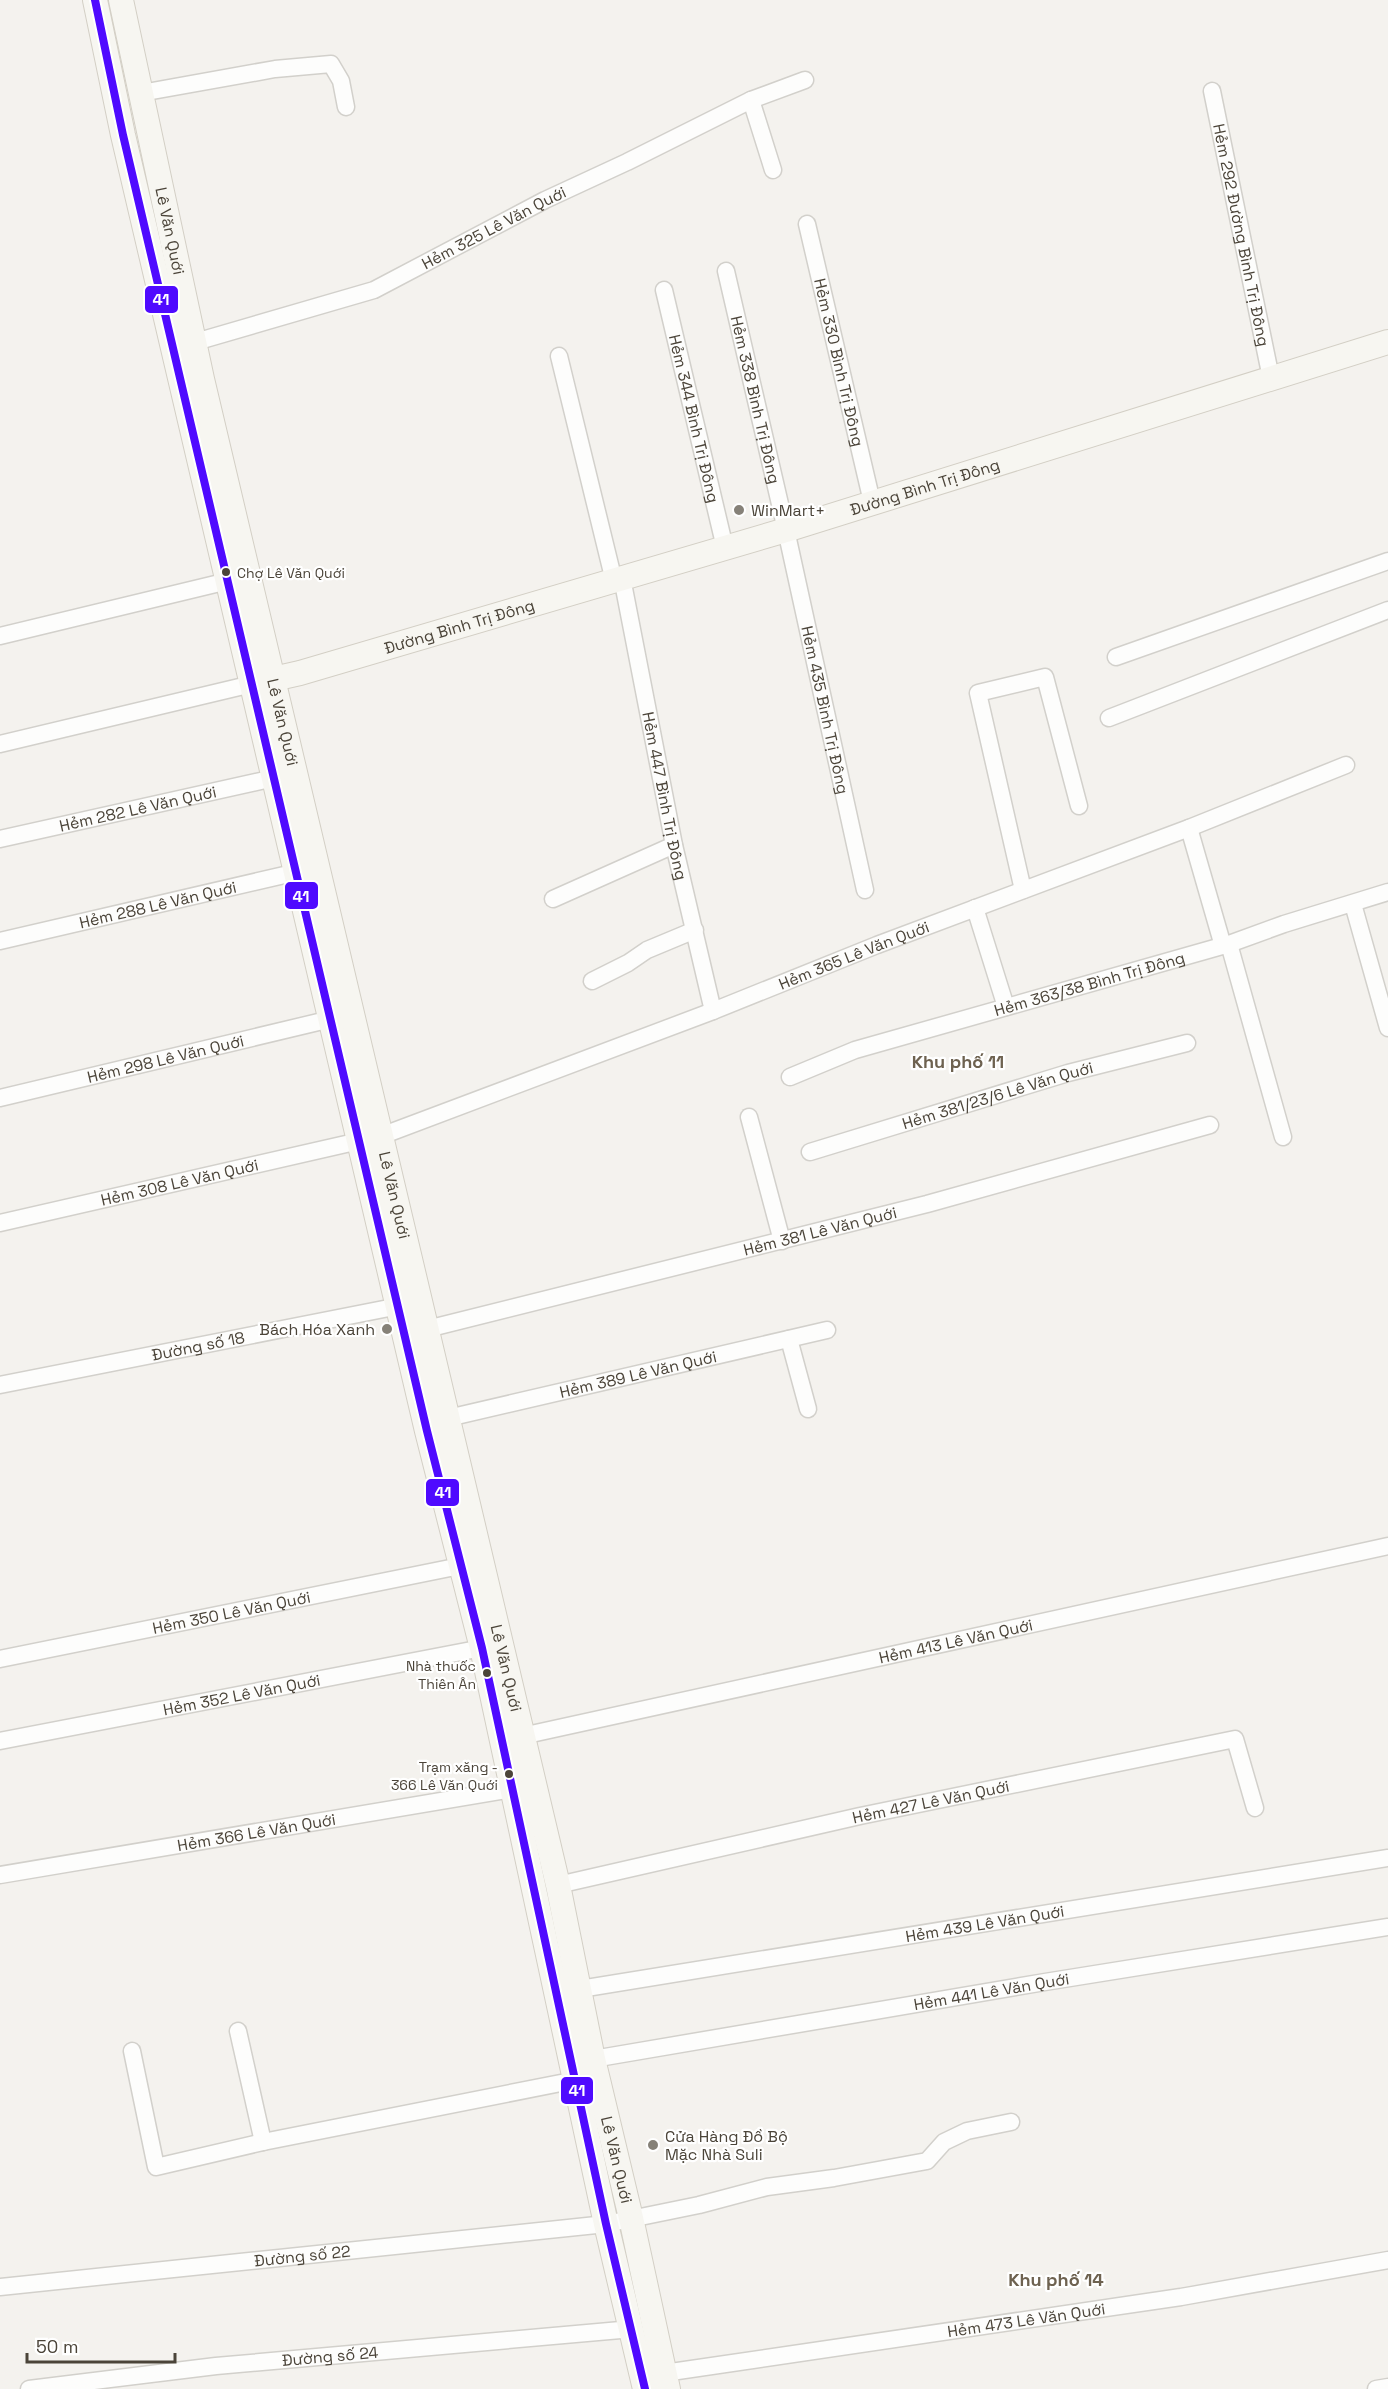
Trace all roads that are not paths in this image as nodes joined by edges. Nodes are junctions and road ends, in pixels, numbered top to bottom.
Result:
1 (95, 0) edge
2 (121, 0) edge
3 (805, 80) dead end
4 (1212, 91) dead end
5 (141, 93) junction
6 (751, 100) junction
7 (346, 107) dead end
8 (773, 170) dead end
9 (807, 224) dead end
10 (726, 271) dead end
11 (664, 290) dead end
12 (1388, 342) edge
13 (184, 345) junction
14 (559, 356) dead end
15 (1271, 378) junction
16 (872, 502) junction
17 (786, 530) junction
18 (725, 548) junction
19 (1388, 561) edge
20 (618, 579) junction
21 (228, 581) junction
22 (1388, 610) edge
23 (0, 636) edge
24 (1116, 657) dead end
25 (263, 681) junction
26 (1109, 718) dead end
27 (0, 744) edge
28 (1346, 765) dead end
29 (274, 778) junction
30 (1079, 806) dead end
31 (1189, 828) junction
32 (0, 839) edge
33 (674, 845) junction
34 (306, 870) junction
35 (865, 890) dead end
36 (1023, 890) junction
37 (1388, 892) edge
38 (554, 900) dead end
39 (1353, 904) junction
40 (975, 908) junction
41 (695, 930) junction
42 (0, 941) edge
43 (1226, 945) junction
44 (592, 981) dead end
45 (1382, 983) edge
46 (1006, 1007) junction
47 (713, 1011) junction
48 (331, 1019) junction
49 (1388, 1028) edge
50 (1188, 1042) dead end
51 (790, 1077) dead end
52 (0, 1098) edge
53 (748, 1117) dead end
54 (1210, 1125) dead end
55 (1282, 1137) dead end
56 (370, 1139) junction
57 (810, 1152) dead end
58 (0, 1222) edge
59 (782, 1241) junction
60 (399, 1306) junction
61 (428, 1329) junction
62 (827, 1330) dead end
63 (789, 1340) junction
64 (0, 1385) edge
65 (808, 1409) dead end
66 (448, 1418) junction
67 (1388, 1546) edge
68 (471, 1564) junction
69 (482, 1648) junction
70 (0, 1659) edge
71 (522, 1736) junction
72 (0, 1741) edge
73 (512, 1789) junction
74 (1255, 1808) dead end
75 (1388, 1858) edge
76 (0, 1875) edge
77 (558, 1885) junction
78 (1388, 1927) edge
79 (556, 1935) junction
80 (580, 1989) junction
81 (238, 2031) dead end
82 (132, 2051) dead end
83 (593, 2060) junction
84 (576, 2080) junction
85 (1011, 2122) dead end
86 (263, 2142) junction
87 (631, 2218) junction
88 (606, 2224) junction
89 (1388, 2260) edge
90 (0, 2287) edge
91 (632, 2329) junction
92 (666, 2381) edge
93 (1388, 2387) edge
94 (29, 2389) edge
95 (645, 2389) edge
96 (1376, 2389) edge

1 - 13 main road, Lê Văn Quới
2 - 5 main road, Lê Văn Quới
3 - 6 street, Hẻm 325 Lê Văn Quới
4 - 15 street, Hẻm 292 Đường Bình Trị Đông
5 - 7 street
5 - 13 main road, Lê Văn Quới
6 - 8 street
6 - 13 street, Hẻm 325 Lê Văn Quới
9 - 16 street, Hẻm 330 Bình Trị Đông
10 - 17 street, Hẻm 338 Bình Trị Đông
11 - 18 street, Hẻm 344 Bình Trị Đông
12 - 15 main road, Đường Bình Trị Đông
13 - 21 main road, Lê Văn Quới
13 - 25 main road, Lê Văn Quới
14 - 20 street, Hẻm 447 Bình Trị Đông
15 - 16 main road, Đường Bình Trị Đông
16 - 17 main road, Đường Bình Trị Đông
17 - 18 main road, Đường Bình Trị Đông
17 - 35 street, Hẻm 435 Bình Trị Đông
18 - 20 main road, Đường Bình Trị Đông
19 - 24 street
20 - 25 main road, Đường Bình Trị Đông
20 - 33 street, Hẻm 447 Bình Trị Đông
21 - 23 street
21 - 25 main road, Lê Văn Quới
22 - 26 street
25 - 27 street
25 - 29 main road, Lê Văn Quới
25 - 34 main road, Lê Văn Quới
28 - 31 street, Hẻm 365 Lê Văn Quới
29 - 32 street, Hẻm 282 Lê Văn Quới
29 - 34 main road, Lê Văn Quới
30 - 36 street
31 - 36 street, Hẻm 365 Lê Văn Quới
31 - 43 street
33 - 38 street
33 - 41 street, Hẻm 447 Bình Trị Đông
34 - 42 street, Hẻm 288 Lê Văn Quới
34 - 48 main road, Lê Văn Quới
34 - 56 main road, Lê Văn Quới
36 - 40 street, Hẻm 365 Lê Văn Quới
37 - 39 street, Hẻm 363/38 Bình Trị Đông
39 - 43 street, Hẻm 363/38 Bình Trị Đông
39 - 45 street
40 - 46 street
40 - 47 street, Hẻm 365 Lê Văn Quới
41 - 44 street
41 - 47 street, Hẻm 447 Bình Trị Đông
43 - 46 street, Hẻm 363/38 Bình Trị Đông
43 - 55 street
45 - 49 street
46 - 51 street, Hẻm 363/38 Bình Trị Đông
47 - 56 street, Hẻm 365 Lê Văn Quới
48 - 52 street, Hẻm 298 Lê Văn Quới
48 - 56 main road, Lê Văn Quới
50 - 57 street, Hẻm 381/23/6 Lê Văn Quới
53 - 59 street
54 - 59 street, Hẻm 381 Lê Văn Quới
56 - 58 street, Hẻm 308 Lê Văn Quới
56 - 60 main road, Lê Văn Quới
56 - 61 main road, Lê Văn Quới
59 - 61 street, Hẻm 381 Lê Văn Quới
60 - 64 street, Đường số 18
60 - 68 main road, Lê Văn Quới
61 - 66 main road, Lê Văn Quới
62 - 63 street, Hẻm 389 Lê Văn Quới
63 - 65 street
63 - 66 street, Hẻm 389 Lê Văn Quới
66 - 68 main road, Lê Văn Quới
67 - 71 street, Hẻm 413 Lê Văn Quới
68 - 69 main road, Lê Văn Quới
68 - 70 street, Hẻm 350 Lê Văn Quới
68 - 71 main road, Lê Văn Quới
69 - 72 street, Hẻm 352 Lê Văn Quới
69 - 73 main road, Lê Văn Quới
71 - 77 main road, Lê Văn Quới
73 - 76 street, Hẻm 366 Lê Văn Quới
73 - 79 main road, Lê Văn Quới
74 - 77 street, Hẻm 427 Lê Văn Quới
75 - 80 street, Hẻm 439 Lê Văn Quới
77 - 79 main road, Lê Văn Quới
78 - 83 street, Hẻm 441 Lê Văn Quới
79 - 80 main road, Lê Văn Quới
79 - 84 main road, Lê Văn Quới
80 - 83 main road, Lê Văn Quới
81 - 86 street
82 - 86 street
83 - 87 main road, Lê Văn Quới
84 - 86 street
84 - 88 main road, Lê Văn Quới
85 - 87 street, Đường số 22
87 - 88 street, Đường số 22
87 - 92 main road, Lê Văn Quới
88 - 90 street, Đường số 22
88 - 91 main road, Lê Văn Quới
89 - 92 street, Hẻm 473 Lê Văn Quới
91 - 94 street, Đường số 24
91 - 95 main road, Lê Văn Quới
93 - 96 street

